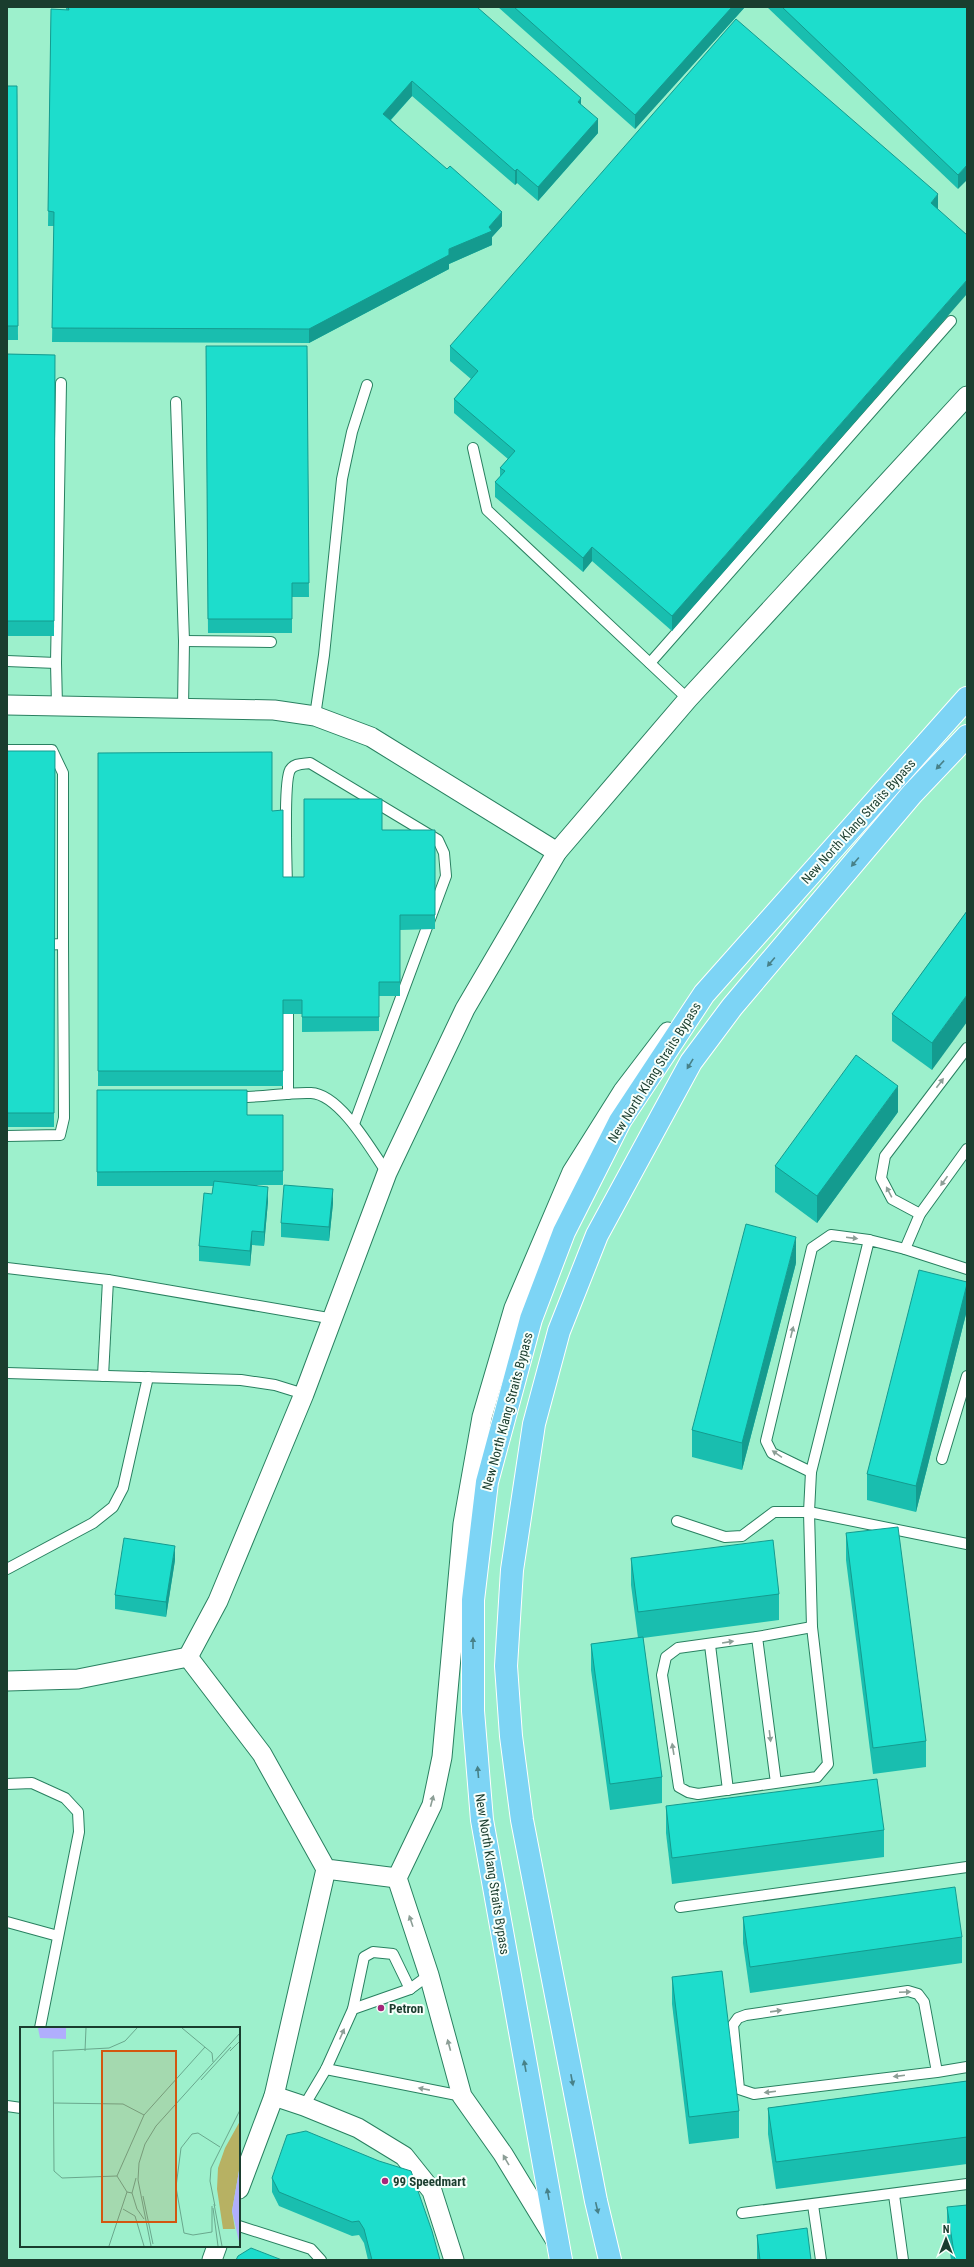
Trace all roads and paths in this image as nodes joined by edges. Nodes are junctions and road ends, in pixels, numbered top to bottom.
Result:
1 (951, 321) dead end
2 (61, 384) dead end
3 (367, 385) dead end
4 (967, 396) edge
5 (176, 402) dead end
6 (473, 448) dead end
7 (184, 641) junction
8 (271, 642) dead end
9 (7, 661) edge
10 (56, 663) junction
11 (650, 663) junction
12 (967, 698) edge
13 (688, 699) junction
14 (7, 705) edge
15 (57, 706) junction
16 (183, 708) junction
17 (315, 716) junction
18 (967, 736) edge
19 (7, 750) edge
20 (557, 852) junction
21 (287, 899) edge
22 (63, 944) junction
23 (31, 945) edge
24 (288, 993) edge
25 (704, 994) junction
26 (967, 1048) edge
27 (288, 1094) junction
28 (225, 1097) edge
29 (354, 1124) junction
30 (7, 1136) edge
31 (967, 1149) edge
32 (387, 1173) junction
33 (920, 1214) junction
34 (869, 1240) junction
35 (905, 1249) junction
36 (7, 1268) edge
37 (967, 1269) edge
38 (108, 1280) junction
39 (334, 1319) junction
40 (7, 1373) edge
41 (103, 1376) junction
42 (967, 1376) edge
43 (148, 1377) junction
44 (304, 1394) junction
45 (942, 1459) dead end
46 (811, 1472) junction
47 (809, 1512) junction
48 (677, 1521) dead end
49 (967, 1544) edge
50 (7, 1570) edge
51 (812, 1627) junction
52 (757, 1637) junction
53 (710, 1645) junction
54 (188, 1657) junction
55 (7, 1681) edge
56 (776, 1783) junction
57 (7, 1784) edge
58 (728, 1790) junction
59 (967, 1867) edge
60 (326, 1869) junction
61 (397, 1878) junction
62 (680, 1907) dead end
63 (7, 1922) edge
64 (58, 1936) junction
65 (430, 1975) junction
66 (410, 1989) junction
67 (353, 2009) junction
68 (40, 2027) edge
69 (967, 2067) edge
70 (326, 2069) junction
71 (937, 2072) junction
72 (274, 2096) junction
73 (462, 2096) junction
74 (7, 2106) edge
75 (304, 2106) junction
76 (20, 2108) edge
77 (967, 2184) edge
78 (240, 2186) edge
79 (894, 2195) junction
80 (813, 2205) junction
81 (742, 2214) dead end
82 (240, 2226) edge
83 (217, 2247) edge
84 (559, 2250) edge
85 (212, 2260) edge
86 (321, 2260) edge
87 (454, 2260) edge
88 (610, 2260) edge
89 (821, 2260) edge
90 (903, 2260) edge

1 - 11 lane
2 - 10 lane
3 - 17 lane
4 - 13 street
5 - 7 lane
6 - 11 lane
7 - 8 lane
7 - 16 lane
9 - 10 lane
10 - 15 lane
11 - 13 lane
12 - 25 highway, New North Klang Straits Bypass
13 - 20 street
14 - 15 street
15 - 16 street
16 - 17 street
17 - 20 street
18 -> 88 highway, New North Klang Straits Bypass
19 - 22 lane
20 - 32 street
21 - 29 lane
22 - 23 lane
22 - 30 lane
24 - 27 lane
61 -> 25 street
84 -> 25 highway, New North Klang Straits Bypass
33 -> 26 lane
27 - 28 lane
27 - 29 lane
29 - 32 lane
31 -> 33 lane
32 - 39 street
33 - 35 lane
34 - 35 lane
34 - 46 lane
46 -> 34 lane
35 - 37 lane
36 - 38 lane
38 - 39 lane
38 - 41 lane
39 - 44 street
40 - 41 lane
41 - 43 lane
42 - 45 lane
43 - 44 lane
43 - 50 lane
44 - 54 street
46 - 47 lane
47 - 48 lane
47 - 49 lane
47 - 51 lane
51 - 52 lane
51 - 56 lane
53 -> 52 lane
52 -> 56 lane
53 - 58 lane
58 -> 53 lane
54 - 55 street
54 - 60 street
56 - 58 lane
57 - 64 lane
59 - 62 lane
60 - 61 street
60 - 72 street
65 -> 61 street
63 - 64 lane
64 - 68 lane
65 - 66 lane
73 -> 65 street
66 - 67 lane
66 - 67 lane
70 -> 67 lane
69 - 71 lane
73 -> 70 lane
70 - 75 lane
71 -> 71 lane
72 - 75 street
72 - 78 street
84 -> 73 street
74 - 76 lane
75 - 87 street
77 - 79 lane
79 - 80 lane
79 - 90 lane
80 - 81 lane
80 - 89 lane
82 - 86 lane
83 - 85 street

